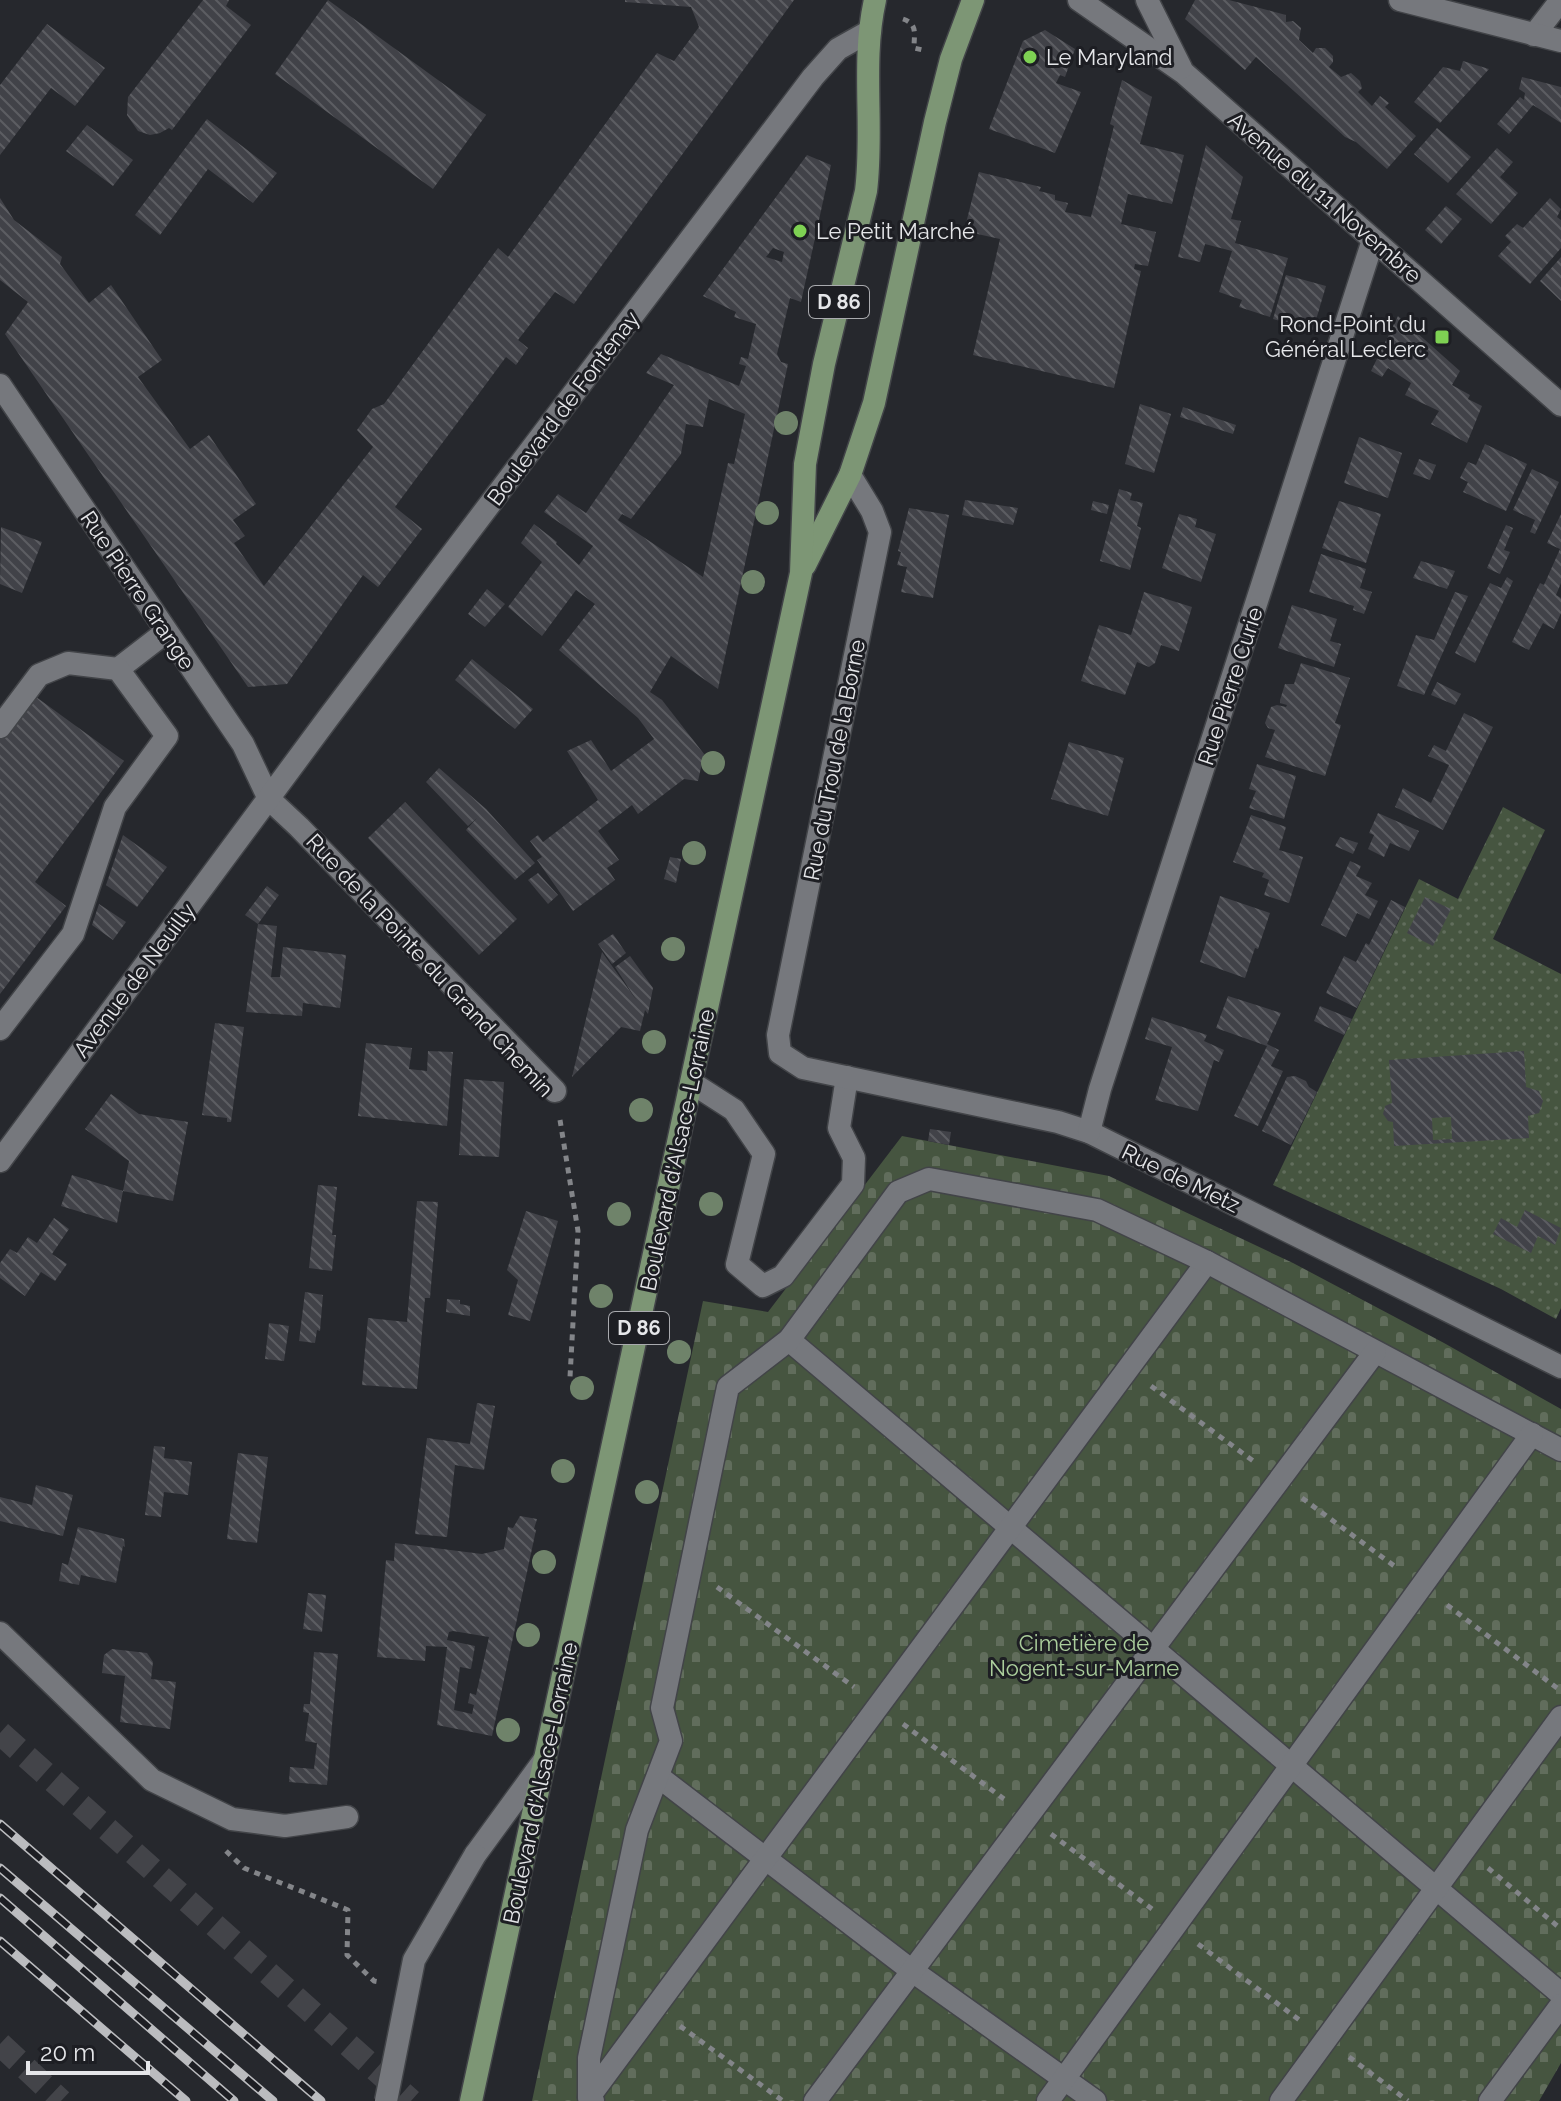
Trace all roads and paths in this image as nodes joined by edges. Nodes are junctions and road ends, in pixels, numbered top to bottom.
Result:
1 (875, 0) edge
2 (973, 0) edge
3 (1079, 0) edge
4 (1147, 0) edge
5 (1400, 0) edge
6 (1561, 0) edge
7 (902, 19) dead end
8 (870, 31) junction
9 (1534, 35) junction
10 (1561, 41) edge
11 (927, 51) dead end
12 (1184, 73) junction
13 (1373, 240) junction
14 (0, 385) edge
15 (1561, 405) edge
16 (850, 475) junction
17 (801, 573) junction
18 (166, 632) junction
19 (118, 669) junction
20 (0, 727) edge
21 (269, 799) junction
22 (0, 1029) edge
23 (780, 1053) joint
24 (847, 1077) junction
25 (692, 1083) junction
26 (555, 1091) joint
27 (1089, 1132) junction
28 (0, 1161) edge
29 (1207, 1262) junction
30 (789, 1340) junction
31 (1375, 1352) junction
32 (1561, 1367) edge
33 (1128, 1368) junction
34 (575, 1380) dead end
35 (1532, 1434) junction
36 (1561, 1450) edge
37 (1280, 1481) junction
38 (1011, 1528) junction
39 (1420, 1585) junction
40 (0, 1633) edge
41 (1154, 1649) junction
42 (1561, 1690) edge
43 (1561, 1717) edge
44 (545, 1759) junction
45 (1291, 1765) junction
46 (659, 1777) junction
47 (347, 1817) dead end
48 (221, 1847) dead end
49 (1464, 1849) junction
50 (766, 1859) junction
51 (1436, 1888) junction
52 (1561, 1929) edge
53 (911, 1970) junction
54 (374, 1981) dead end
55 (1561, 1994) edge
56 (1561, 2005) edge
57 (656, 2007) junction
58 (1064, 2078) junction
59 (473, 2092) edge
60 (591, 2099) edge
61 (386, 2101) edge
62 (783, 2101) edge
63 (815, 2101) edge
64 (1048, 2101) edge
65 (1095, 2101) edge
66 (1281, 2101) edge
67 (1490, 2101) edge

1 - 8 main road, Boulevard d'Alsace-Lorraine / D 86
2 - 16 main road, Boulevard d'Alsace-Lorraine / D 86
3 - 12 street, Avenue du 11 Novembre
4 - 12 street
5 - 9 street
6 - 9 street
7 - 11 path
8 - 17 main road, Boulevard d'Alsace-Lorraine / D 86
8 - 21 street, Boulevard de Fontenay
9 - 10 street
12 - 13 street, Avenue du 11 Novembre
13 - 15 street, Avenue du 11 Novembre
13 - 27 street, Rue Pierre Curie
14 - 18 street, Rue Pierre Grange
16 - 17 main road, Boulevard d'Alsace-Lorraine / D 86
16 - 23 street, Rue du Trou de la Borne
17 - 25 main road, Boulevard d'Alsace-Lorraine / D 86
18 - 19 street
18 - 21 street, Rue Pierre Grange
19 - 20 street
19 - 22 street
21 - 26 street, Rue de la Pointe du Grand Chemin
21 - 28 street, Avenue de Neuilly
23 - 24 street, Rue de Metz
24 - 25 street
24 - 27 street, Rue de Metz
25 - 44 main road, Boulevard d'Alsace-Lorraine / D 86
26 - 34 path, Rue de la Pointe du Grand Chemin
27 - 32 street, Rue de Metz
29 - 30 street
29 - 31 street
29 - 33 street
30 - 38 street
30 - 46 street
31 - 35 street
31 - 37 street
33 - 37 path
33 - 38 street
35 - 36 street
35 - 39 street
37 - 39 path
37 - 41 street
38 - 41 street
38 - 50 street
39 - 42 path
39 - 45 street
40 - 47 street
41 - 45 street
41 - 53 street
43 - 49 street
44 - 59 main road, Boulevard d'Alsace-Lorraine / D 86
44 - 61 street, bridge
45 - 51 street
45 - 58 street
46 - 50 street
46 - 60 street
48 - 54 path
49 - 51 street
49 - 52 path
50 - 53 street
50 - 57 street
51 - 55 street
51 - 66 street
53 - 58 street
53 - 63 street
56 - 67 street
57 - 60 street
57 - 62 path
58 - 64 street
58 - 65 street

